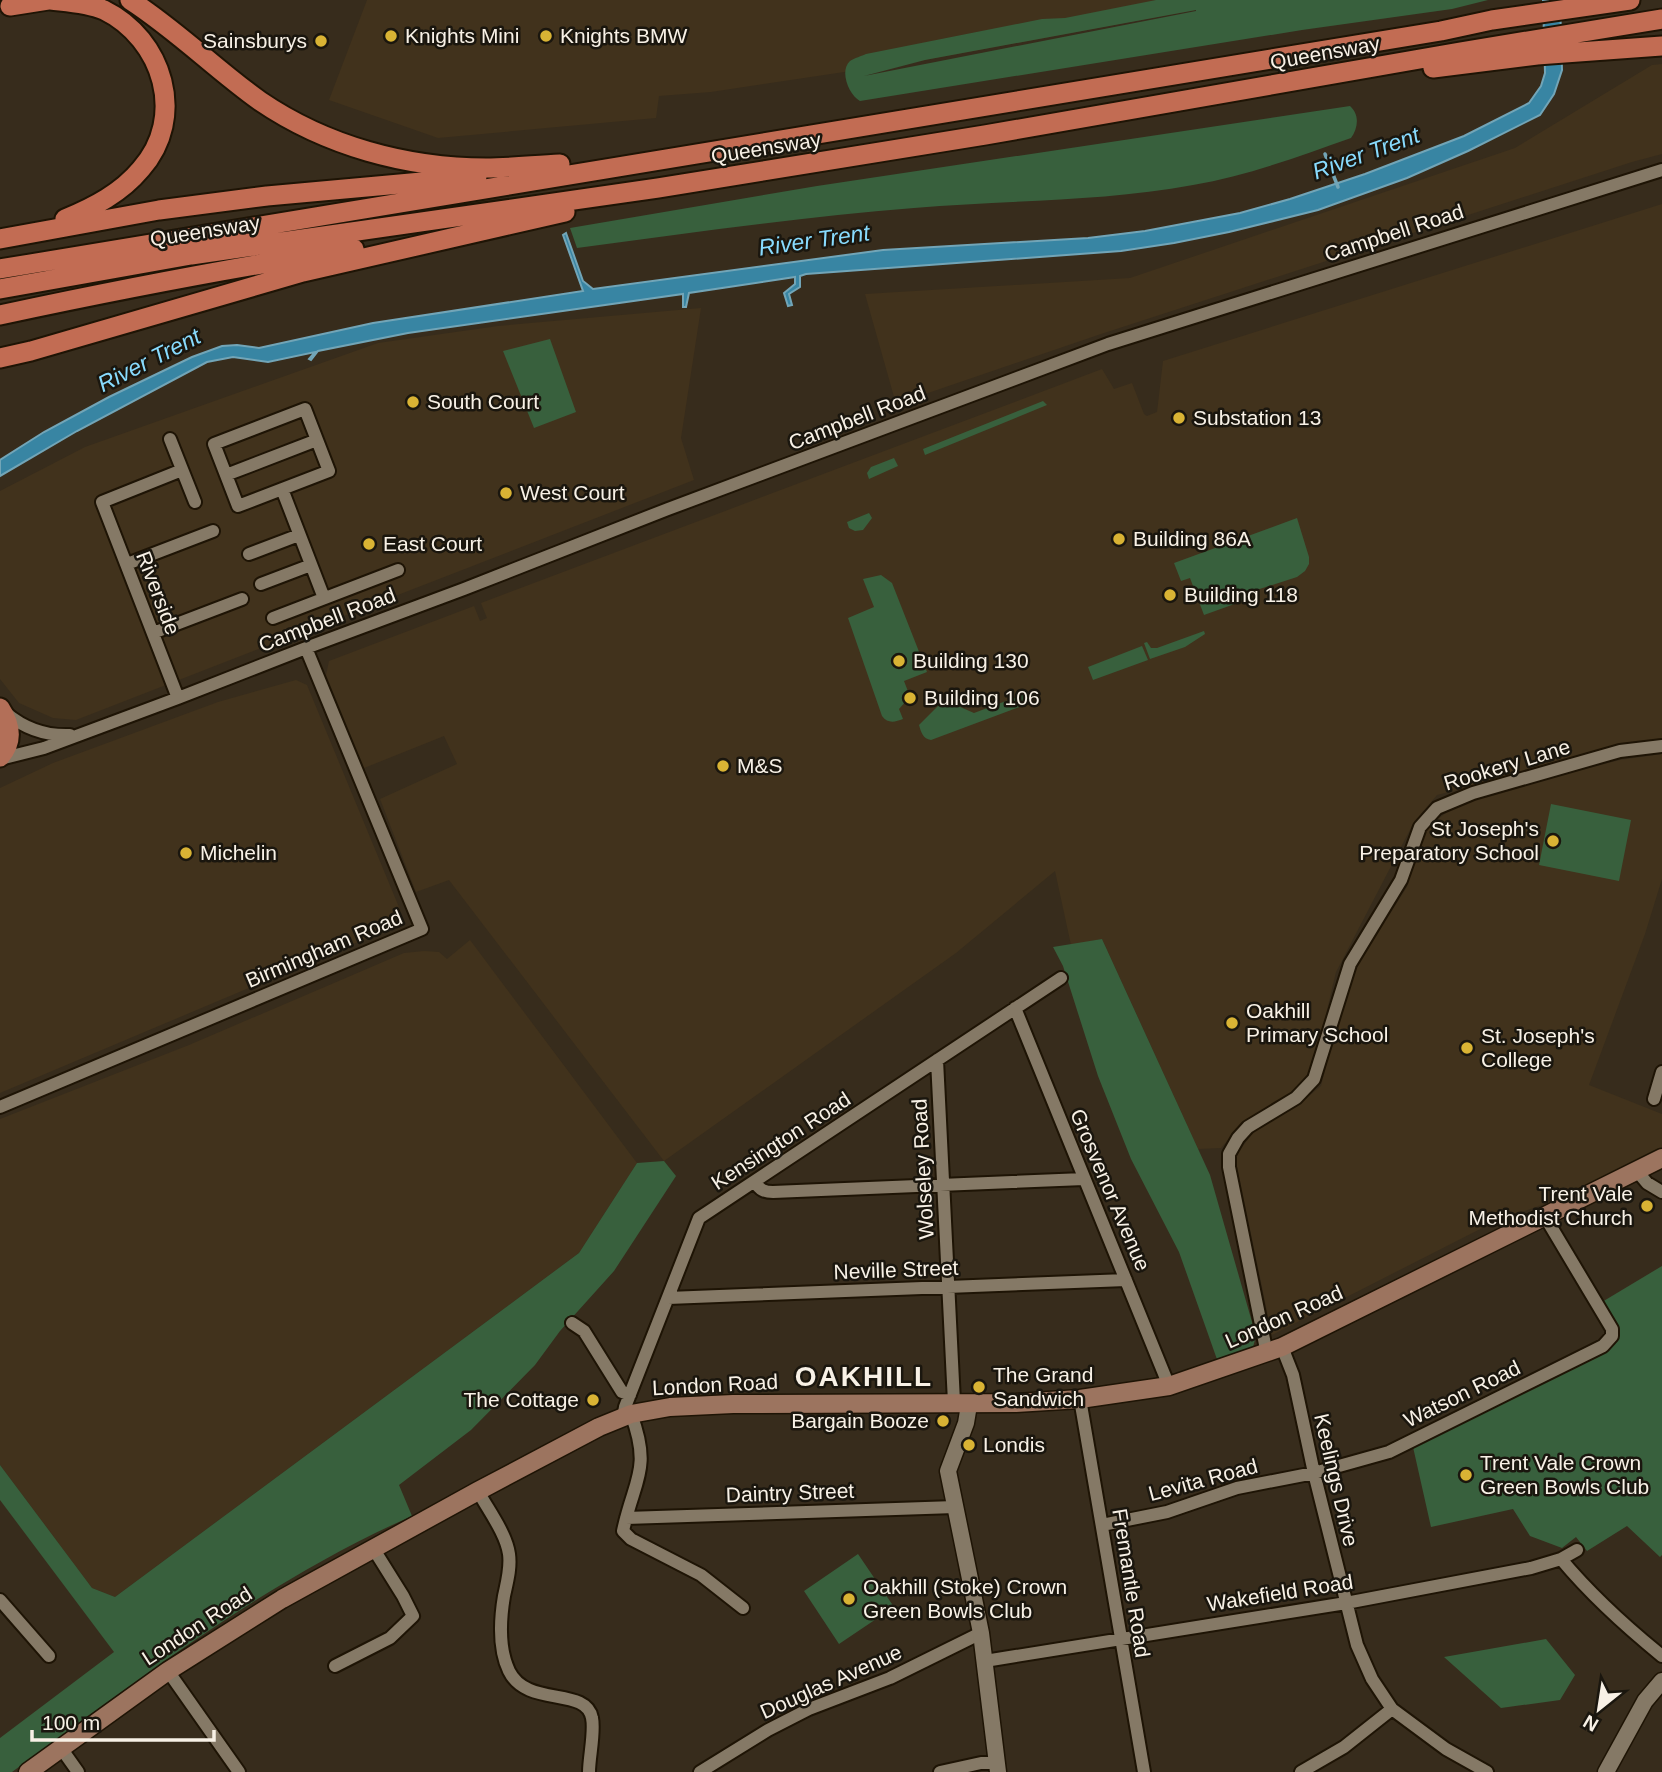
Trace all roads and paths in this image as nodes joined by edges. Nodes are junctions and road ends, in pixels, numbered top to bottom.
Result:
1 (49, 0) edge
2 (130, 0) edge
3 (1630, 0) edge
4 (1576, 3) edge
5 (8, 6) edge
6 (1662, 19) edge
7 (1662, 46) edge
8 (1537, 47) junction
9 (663, 158) junction
10 (1662, 170) edge
11 (658, 188) junction
12 (521, 224) junction
13 (39, 231) junction
14 (0, 239) edge
15 (0, 269) edge
16 (0, 289) edge
17 (0, 315) edge
18 (31, 351) junction
19 (0, 358) edge
20 (0, 371) edge
21 (170, 439) dead end
22 (317, 440) junction
23 (183, 470) junction
24 (226, 475) junction
25 (282, 489) junction
26 (195, 502) dead end
27 (213, 531) dead end
28 (299, 535) junction
29 (249, 554) dead end
30 (127, 564) junction
31 (311, 565) junction
32 (398, 570) dead end
33 (261, 584) dead end
34 (324, 598) junction
35 (242, 599) dead end
36 (273, 618) dead end
37 (153, 633) junction
38 (306, 648) junction
39 (178, 698) junction
40 (0, 708) edge
41 (77, 734) junction
42 (1662, 746) edge
43 (0, 758) edge
44 (1061, 978) dead end
45 (1015, 1008) junction
46 (937, 1060) junction
47 (1662, 1072) edge
48 (1654, 1099) dead end
49 (0, 1107) edge
50 (1662, 1158) edge
51 (1637, 1171) junction
52 (1084, 1179) junction
53 (755, 1182) junction
54 (944, 1184) junction
55 (1662, 1192) edge
56 (1544, 1215) junction
57 (1126, 1280) junction
58 (948, 1288) junction
59 (667, 1298) junction
60 (572, 1323) dead end
61 (1275, 1350) junction
62 (1169, 1386) junction
63 (630, 1395) junction
64 (1080, 1399) junction
65 (961, 1403) junction
66 (627, 1416) junction
67 (1314, 1473) junction
68 (478, 1491) junction
69 (955, 1507) junction
70 (626, 1518) junction
71 (1102, 1525) junction
72 (373, 1548) junction
73 (1577, 1550) dead end
74 (1561, 1559) junction
75 (0, 1600) edge
76 (1346, 1603) junction
77 (743, 1608) dead end
78 (981, 1633) junction
79 (1120, 1638) junction
80 (49, 1656) dead end
81 (1662, 1656) edge
82 (985, 1661) junction
83 (335, 1666) dead end
84 (168, 1671) junction
85 (1662, 1681) edge
86 (1392, 1709) junction
87 (61, 1748) junction
88 (998, 1768) edge
89 (28, 1772) edge
90 (78, 1772) edge
91 (239, 1772) edge
92 (589, 1772) edge
93 (700, 1772) edge
94 (940, 1772) edge
95 (1144, 1772) edge
96 (1301, 1772) edge
97 (1487, 1772) edge
98 (1606, 1772) edge

1 - 5 highway
1 - 13 highway
2 - 9 highway
3 - 4 highway
4 - 9 highway, Queensway
6 - 8 highway
7 - 8 highway
8 - 11 highway, Queensway
9 - 13 highway
9 - 15 highway, Queensway
10 - 38 street, Campbell Road
11 - 12 highway
11 - 16 highway, Queensway
12 - 17 highway
12 - 18 highway
13 - 14 highway
18 - 19 highway
18 - 20 highway
21 - 23 street
22 - 24 street
22 - 24 street
22 - 25 street
23 - 26 street
23 - 30 street, Riverside
24 - 25 street
25 - 28 street
27 - 30 street
28 - 29 street
28 - 31 street
30 - 37 street, Riverside
31 - 33 street
31 - 34 street
32 - 34 street
34 - 36 street
35 - 37 street
37 - 39 street, Riverside
38 - 39 street, Campbell Road
38 - 49 street, Birmingham Road
39 - 41 street, Campbell Road
40 - 41 street, Campbell Road
40 - 43 main road
41 - 43 street, Campbell Road
42 - 61 street, Rookery Lane
44 - 45 street, Kensington Road
45 - 46 street, Kensington Road
45 - 52 street, Grosvenor Avenue
46 - 53 street, Kensington Road
46 - 54 street, Wolseley Road
47 - 48 street
50 - 51 main road, London Road
51 - 55 street
51 - 56 main road, London Road
52 - 54 street
52 - 57 street, Grosvenor Avenue
53 - 54 street
53 - 59 street, Kensington Road
54 - 58 street, Wolseley Road
56 - 61 main road, London Road
56 - 67 street, Watson Road
57 - 58 street, Neville Street
57 - 62 street, Grosvenor Avenue
58 - 59 street, Neville Street
58 - 65 street, Wolseley Road
59 - 63 street, Kensington Road
60 - 63 street
61 - 62 main road, London Road
61 - 67 street, Keelings Drive
62 - 64 main road, London Road
63 - 66 street, Kensington Road
64 - 65 main road, London Road
64 - 71 street, Fremantle Road
65 - 66 main road, London Road
65 - 69 street
66 - 68 main road, London Road
66 - 70 street
67 - 71 street, Levita Road
67 - 76 street, Keelings Drive
68 - 72 main road, London Road
68 - 92 street
69 - 70 street, Daintry Street
69 - 78 street
70 - 77 street
71 - 79 street, Fremantle Road
72 - 83 street
72 - 84 main road, London Road
73 - 74 street, Wakefield Road
74 - 76 street, Wakefield Road
74 - 81 street
75 - 80 street
76 - 79 street, Wakefield Road
76 - 86 street, Keelings Drive
78 - 82 street
78 - 93 street, Douglas Avenue
79 - 82 street, Wakefield Road
79 - 95 street, Fremantle Road
82 - 88 street
84 - 87 main road, London Road
84 - 91 street
85 - 98 street
86 - 96 street
86 - 97 street, Keelings Drive
87 - 89 main road, London Road
87 - 90 street
88 - 94 street

